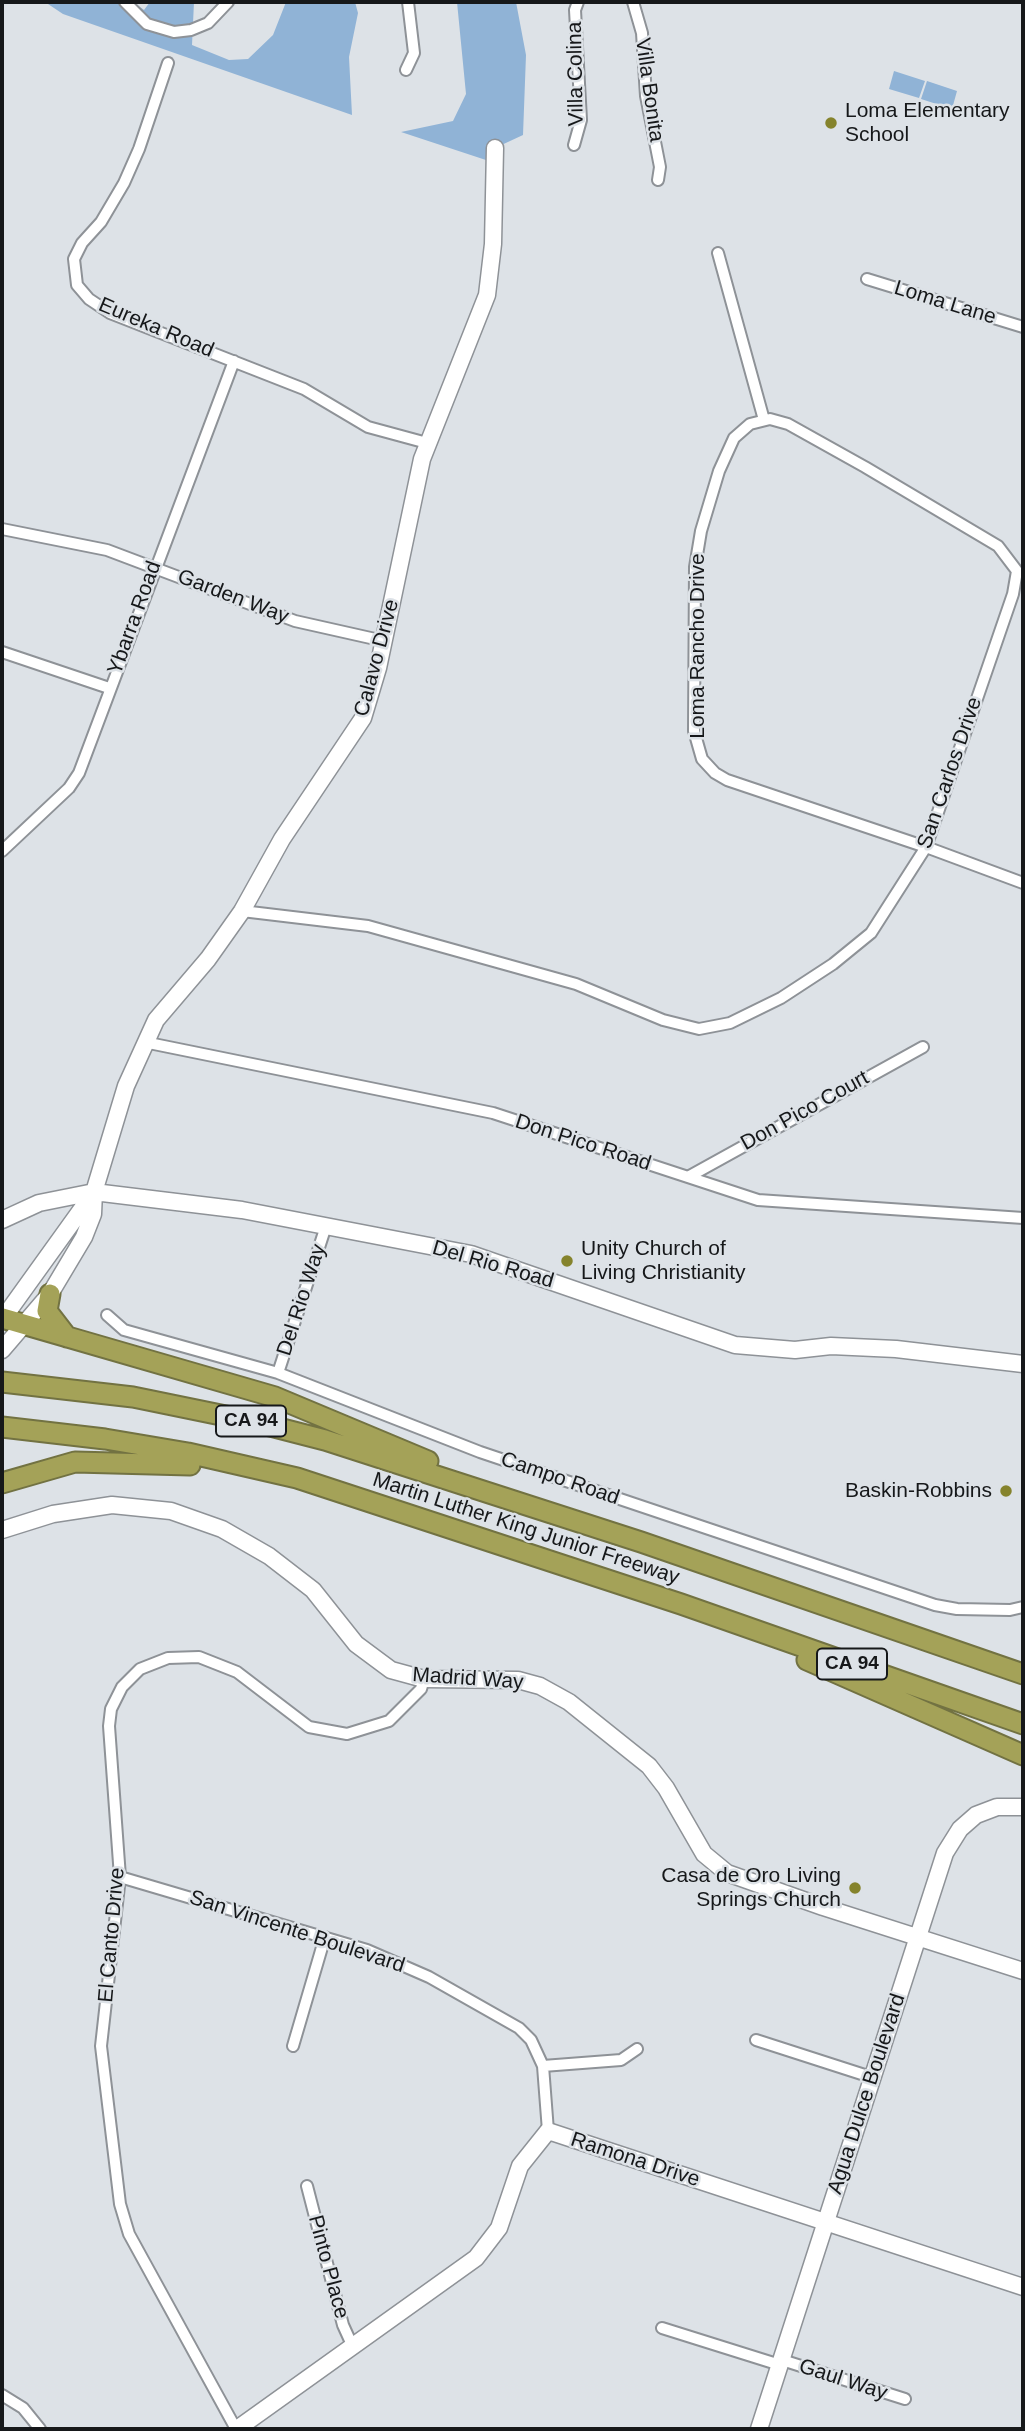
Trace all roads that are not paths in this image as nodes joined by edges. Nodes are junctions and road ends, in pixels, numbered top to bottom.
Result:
1 (125, 2) edge
2 (228, 2) edge
3 (408, 2) edge
4 (578, 2) edge
5 (633, 2) edge
6 (168, 63) dead end
7 (406, 70) dead end
8 (574, 145) dead end
9 (495, 148) dead end
10 (658, 180) dead end
11 (718, 253) dead end
12 (867, 279) dead end
13 (1023, 327) edge
14 (234, 361) junction
15 (764, 420) junction
16 (427, 443) junction
17 (2, 529) edge
18 (154, 566) junction
19 (1020, 570) edge
20 (384, 641) junction
21 (2, 652) edge
22 (109, 688) junction
23 (926, 847) junction
24 (2, 851) edge
25 (1023, 883) edge
26 (242, 911) junction
27 (145, 1042) junction
28 (923, 1047) dead end
29 (688, 1177) junction
30 (94, 1192) junction
31 (1023, 1218) edge
32 (2, 1220) edge
33 (326, 1226) junction
34 (50, 1294) junction
35 (107, 1315) dead end
36 (2, 1319) edge
37 (24, 1325) junction
38 (67, 1338) junction
39 (2, 1350) edge
40 (1023, 1364) edge
41 (278, 1373) junction
42 (2, 1382) edge
43 (2, 1427) edge
44 (273, 1472) junction
45 (2, 1483) edge
46 (492, 1493) junction
47 (2, 1530) edge
48 (748, 1579) junction
49 (681, 1604) junction
50 (1023, 1607) edge
51 (1023, 1661) edge
52 (1023, 1674) edge
53 (424, 1679) junction
54 (1023, 1724) edge
55 (1023, 1755) edge
56 (1023, 1807) edge
57 (120, 1877) junction
58 (325, 1937) junction
59 (917, 1938) junction
60 (1023, 1971) edge
61 (756, 2040) dead end
62 (293, 2046) dead end
63 (637, 2049) dead end
64 (543, 2066) junction
65 (874, 2078) junction
66 (548, 2131) junction
67 (307, 2186) dead end
68 (826, 2222) junction
69 (1023, 2287) edge
70 (662, 2328) dead end
71 (353, 2347) junction
72 (781, 2363) junction
73 (2, 2395) edge
74 (905, 2399) dead end
75 (40, 2429) edge
76 (237, 2429) edge
77 (760, 2429) edge

1 - 2 street
3 - 7 street
4 - 8 street, Villa Colina
5 - 10 street, Villa Bonita
6 - 14 street, Eureka Road
9 - 16 street, Calavo Drive
11 - 15 street
12 - 13 street, Loma Lane
14 - 16 street, Eureka Road
14 - 18 street, Ybarra Road
15 - 19 street, San Carlos Drive
15 - 23 street, Loma Rancho Drive
16 - 20 street, Calavo Drive
17 - 18 street, Garden Way
18 - 20 street, Garden Way
18 - 22 street, Ybarra Road
19 - 23 street, San Carlos Drive
20 - 26 street, Calavo Drive
21 - 22 street
22 - 24 street, Ybarra Road
23 - 25 street, Loma Rancho Drive
23 - 26 street, San Carlos Drive
26 - 27 street, Calavo Drive
27 - 29 street, Don Pico Road
27 - 30 street, Calavo Drive
28 - 29 street, Don Pico Court
29 - 31 street, Don Pico Road
30 - 32 street, Del Rio Road
30 - 33 street, Del Rio Road
30 - 34 street, Calavo Drive
30 - 36 street, Calavo Drive
33 - 40 street, Del Rio Road
33 - 41 street, Del Rio Way
34 - 37 street, Calavo Drive
34 - 38 highway
35 - 41 street, Campo Road
36 - 37 highway
37 - 38 highway
37 - 39 street, Calavo Drive
38 - 46 highway
41 - 50 street, Campo Road
42 - 46 highway, Martin Luther King Junior Freeway / CA 94
43 - 44 highway, Martin Luther King Junior Freeway / CA 94
44 - 45 highway
44 - 49 highway, Martin Luther King Junior Freeway / CA 94
46 - 48 highway, Martin Luther King Junior Freeway / CA 94
47 - 53 street, Madrid Way
48 - 51 highway
48 - 52 highway, Martin Luther King Junior Freeway / CA 94
49 - 54 highway, Martin Luther King Junior Freeway / CA 94
49 - 55 highway
53 - 57 street, El Canto Drive
53 - 59 street, Madrid Way
56 - 59 street, Agua Dulce Boulevard
57 - 58 street, San Vincente Boulevard
57 - 76 street, El Canto Drive
58 - 62 street
58 - 64 street, San Vincente Boulevard
59 - 60 street, Madrid Way
59 - 65 street, Agua Dulce Boulevard
61 - 65 street
63 - 64 street
64 - 66 street, San Vincente Boulevard
65 - 68 street, Agua Dulce Boulevard
66 - 68 street, Ramona Drive
66 - 71 street, Ramona Drive
67 - 71 street, Pinto Place
68 - 69 street, Ramona Drive
68 - 72 street, Agua Dulce Boulevard
70 - 72 street, Gaul Way
71 - 76 street, Ramona Drive
72 - 74 street, Gaul Way
72 - 77 street, Agua Dulce Boulevard
73 - 75 street

